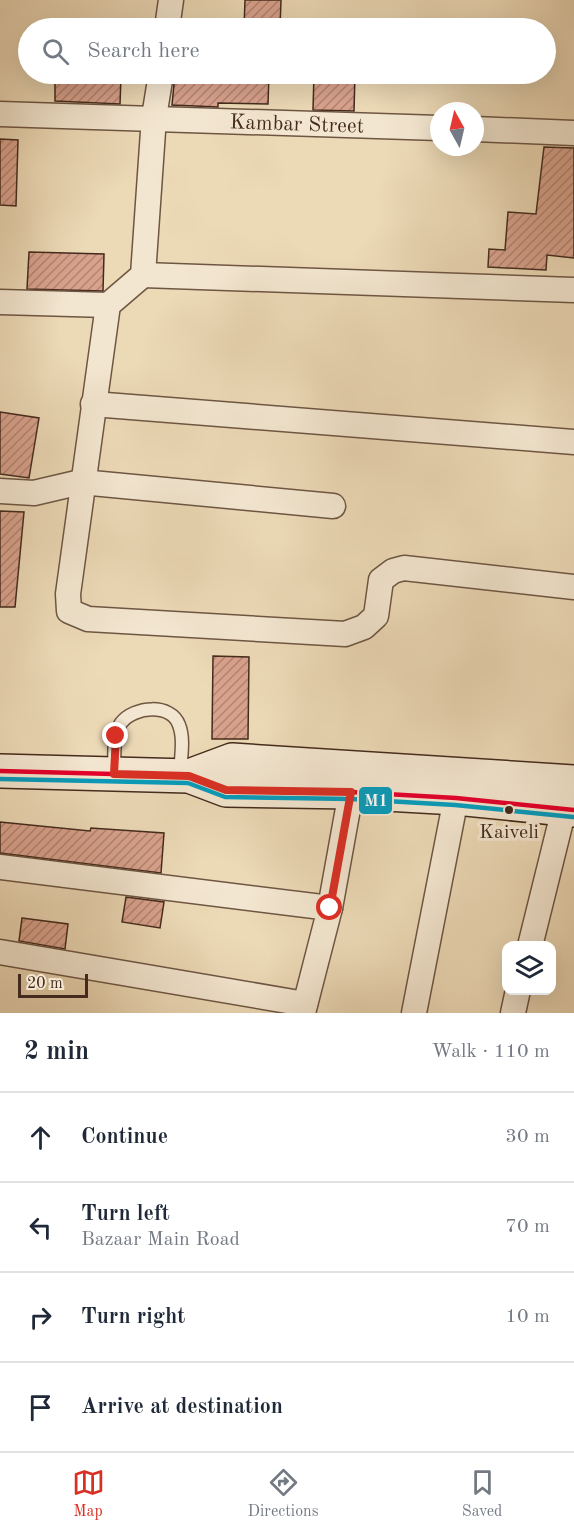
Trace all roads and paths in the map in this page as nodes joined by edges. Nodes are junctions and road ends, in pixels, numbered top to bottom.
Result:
1 (171, 0) edge
2 (168, 18) edge
3 (159, 84) edge
4 (0, 114) edge
5 (154, 117) junction
6 (430, 128) edge
7 (484, 129) edge
8 (574, 133) edge
9 (143, 275) junction
10 (574, 290) edge
11 (0, 303) edge
12 (108, 305) junction
13 (93, 404) junction
14 (574, 442) edge
15 (81, 482) junction
16 (0, 491) edge
17 (333, 506) dead end
18 (574, 587) edge
19 (0, 771) edge
20 (114, 774) junction
21 (184, 776) junction
22 (351, 792) junction
23 (456, 798) junction
24 (571, 800) edge
25 (0, 867) edge
26 (330, 908) junction
27 (531, 941) edge
28 (0, 952) edge
29 (517, 995) edge
30 (304, 1008) edge
31 (414, 1013) edge
32 (513, 1013) edge

1 - 2 street
3 - 5 street
4 - 5 street, Kambar Street
5 - 6 street, Kambar Street
5 - 9 street
7 - 8 street
9 - 10 street
9 - 12 street
11 - 12 street
12 - 13 street
13 - 14 street
13 - 15 street
15 - 16 street
15 - 17 street
15 - 18 street
19 - 20 main road
20 - 21 main road
20 - 21 lane
21 - 22 main road
21 - 24 main road
22 - 23 main road
22 - 26 street
23 - 24 main road
23 - 31 street
24 - 27 street
25 - 26 street
26 - 30 street
28 - 30 street
29 - 32 street

